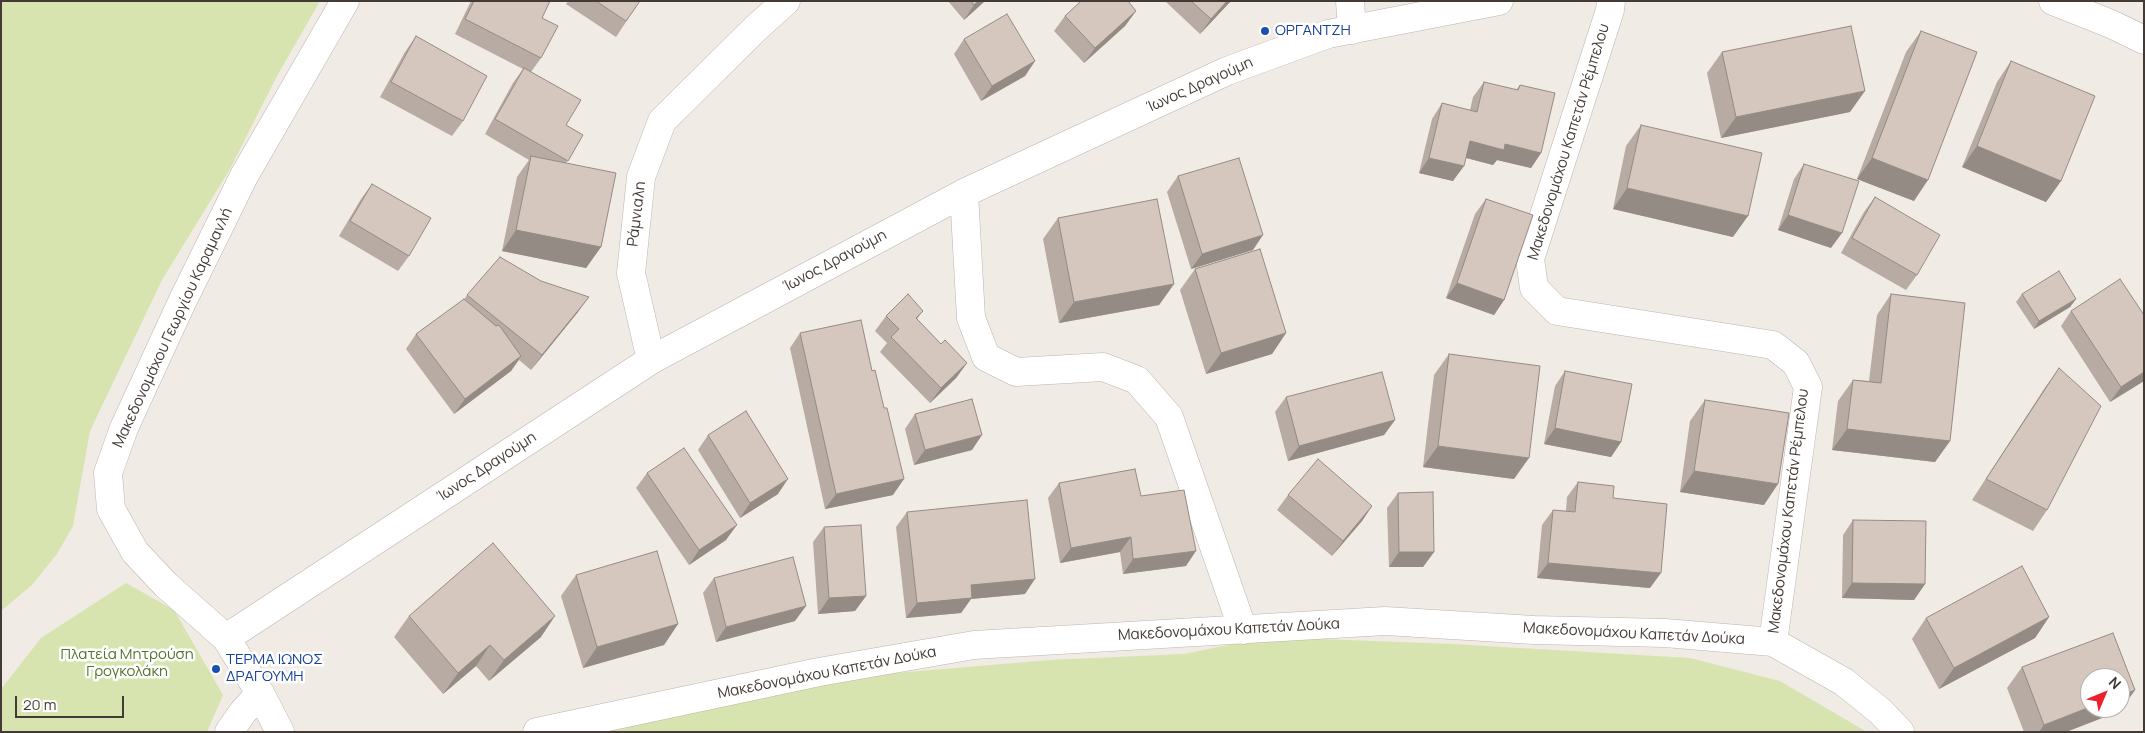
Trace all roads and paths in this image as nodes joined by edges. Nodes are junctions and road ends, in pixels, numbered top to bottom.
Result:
1 (345, 1) edge
2 (786, 1) edge
3 (1350, 1) edge
4 (1499, 1) edge
5 (1611, 1) edge
6 (2053, 1) edge
7 (1352, 30) junction
8 (2144, 40) edge
9 (964, 193) junction
10 (651, 360) junction
11 (1243, 630) junction
12 (226, 638) junction
13 (1773, 642) junction
14 (260, 693) junction
15 (229, 732) edge
16 (280, 732) edge
17 (537, 732) edge
18 (1900, 732) edge

1 - 12 street, Μακεδονομάχου Γεωργίου Καραμανλή
2 - 10 street, Ράμνιαλη
3 - 7 street
4 - 7 street, Ίωνος Δραγούμη
5 - 13 street, Μακεδονομάχου Καπετάν Ρέμπελου
6 - 8 street
7 - 9 street, Ίωνος Δραγούμη
9 - 10 street, Ίωνος Δραγούμη
9 - 11 street
10 - 12 street, Ίωνος Δραγούμη
11 - 13 street, Μακεδονομάχου Καπετάν Δούκα
11 - 17 street, Μακεδονομάχου Καπετάν Δούκα
12 - 14 street
13 - 18 street, Μακεδονομάχου Καπετάν Δούκα
14 - 15 street
14 - 16 street

